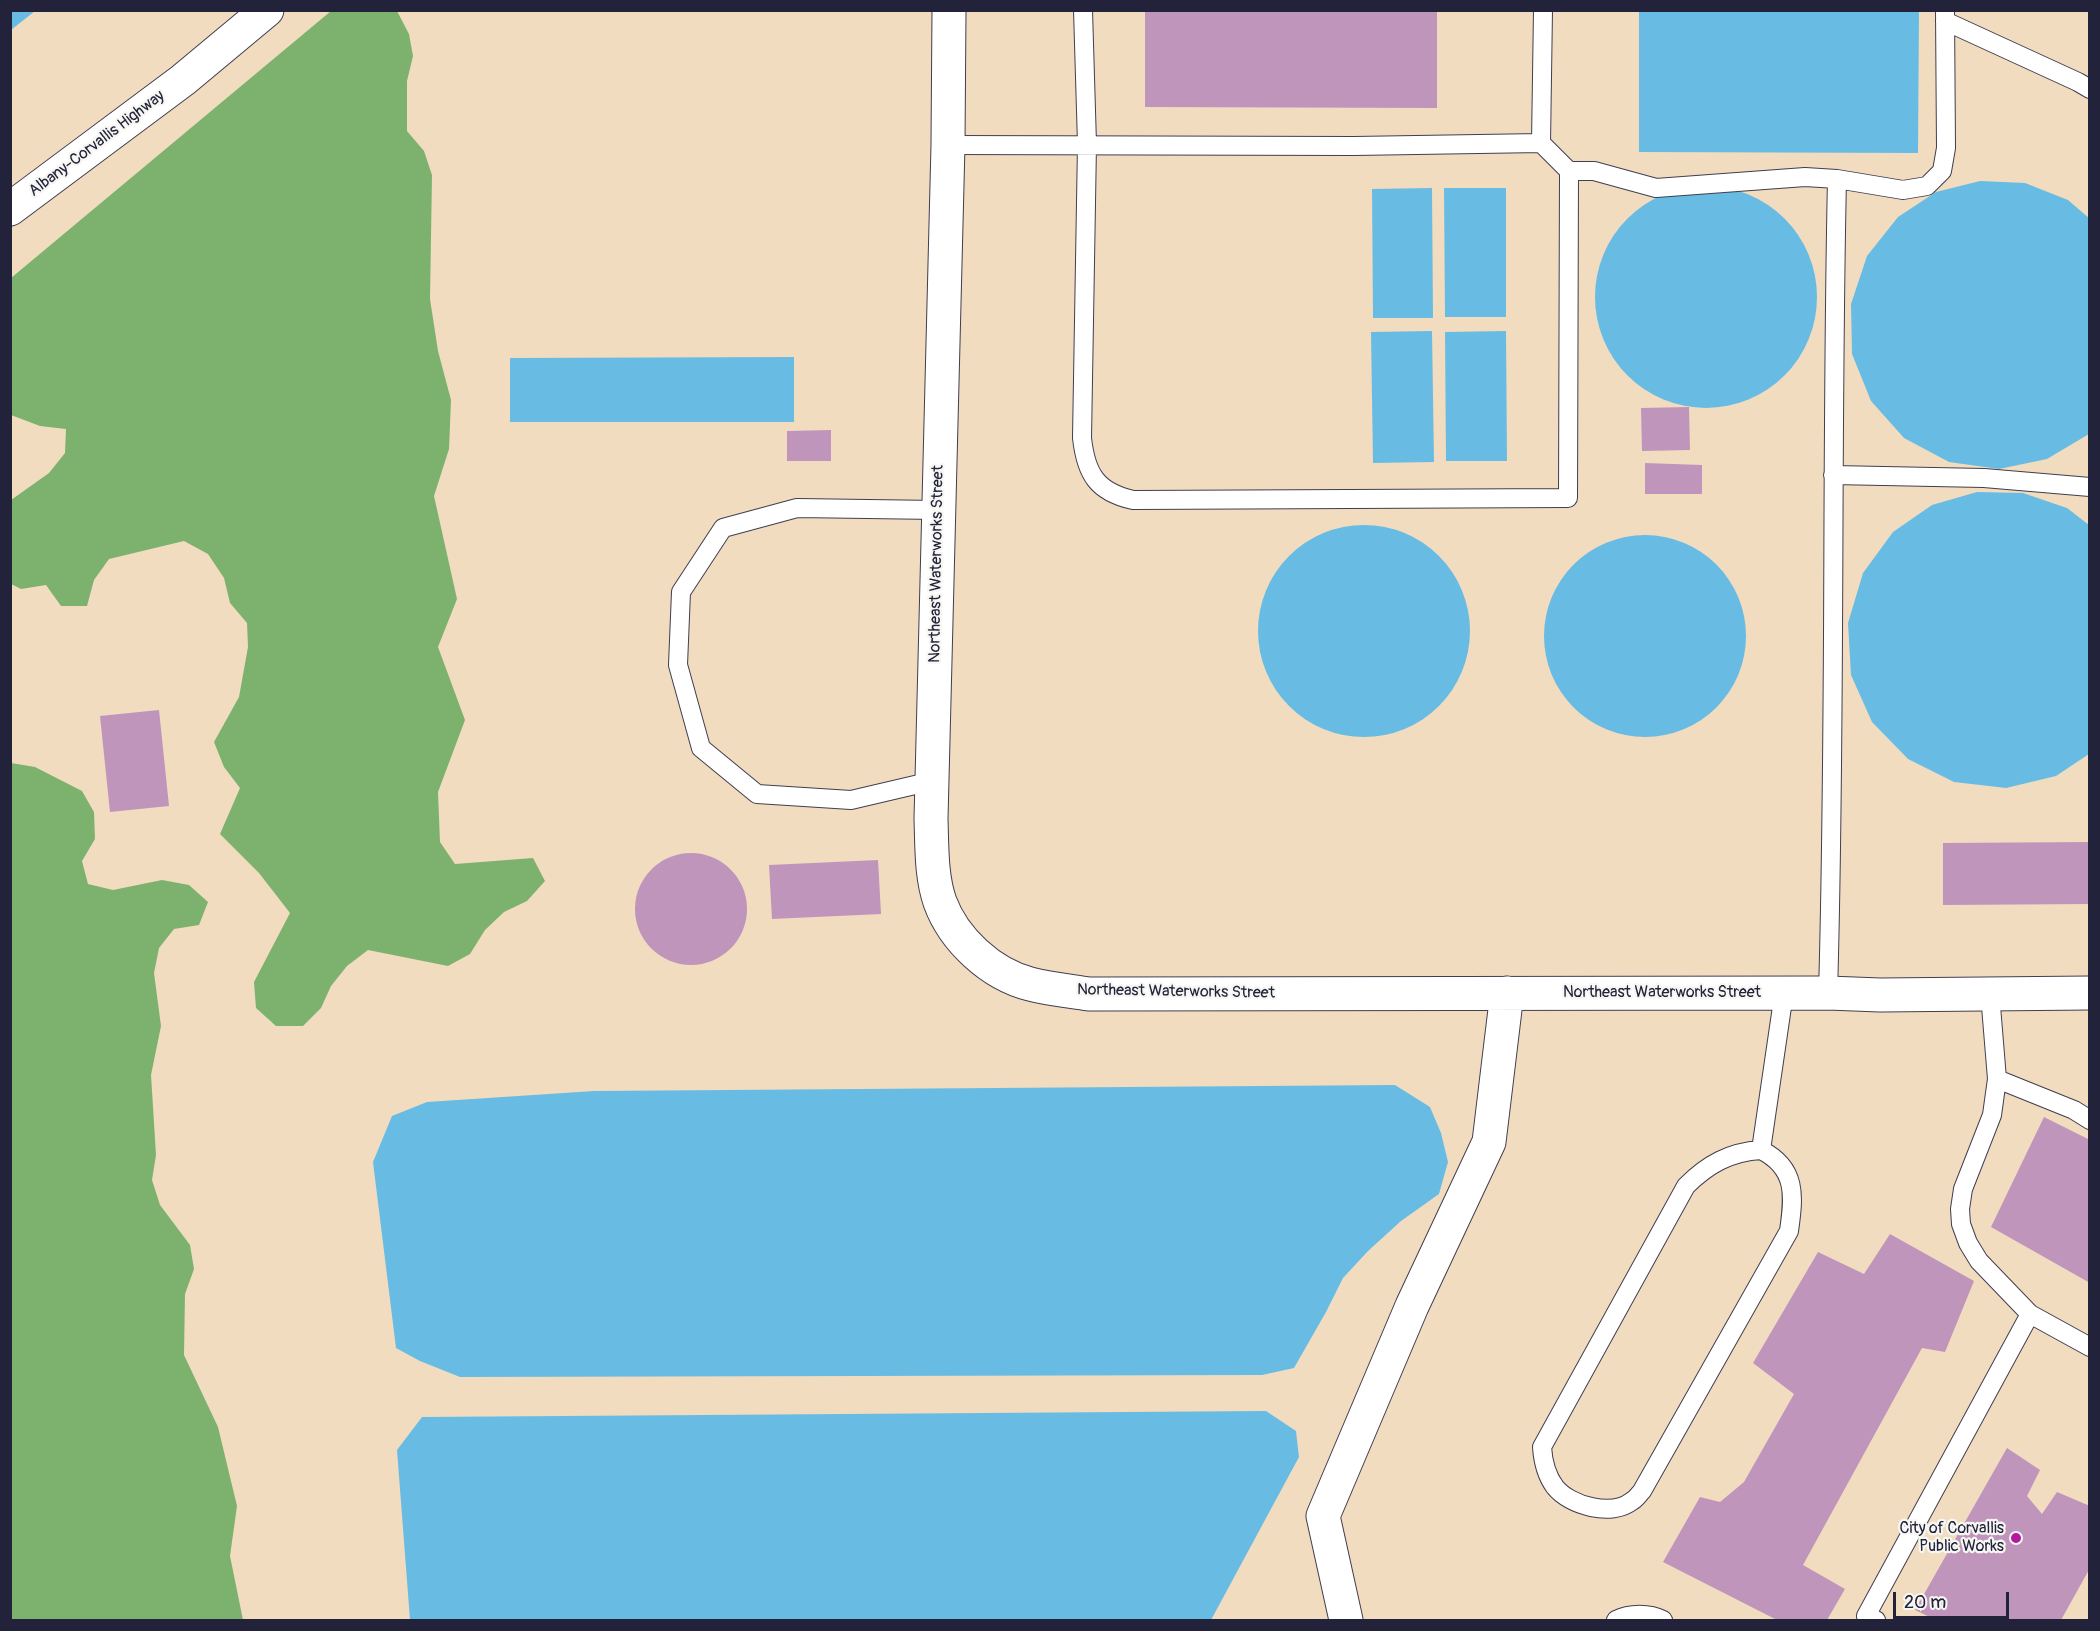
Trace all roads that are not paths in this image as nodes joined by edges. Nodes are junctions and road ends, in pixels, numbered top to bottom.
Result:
1 (267, 10) edge
2 (949, 10) edge
3 (1083, 10) edge
4 (1543, 10) edge
5 (1945, 16) edge
6 (2090, 89) edge
7 (1087, 144) junction
8 (1541, 144) junction
9 (948, 145) junction
10 (1569, 171) junction
11 (1837, 179) junction
12 (10, 209) edge
13 (1833, 475) junction
14 (2090, 487) edge
15 (938, 510) junction
16 (932, 781) junction
17 (1507, 993) junction
18 (1784, 993) junction
19 (1828, 993) junction
20 (2090, 993) edge
21 (1989, 994) junction
22 (1997, 1079) junction
23 (2082, 1109) edge
24 (2090, 1120) edge
25 (1761, 1150) junction
26 (2031, 1314) junction
27 (2090, 1347) edge
28 (1868, 1619) edge
29 (1346, 1620) edge
30 (1616, 1620) edge
31 (1663, 1620) edge

1 - 12 main road, Albany-Corvallis Highway
2 - 9 main road, Northeast Waterworks Street
3 - 7 lane
4 - 8 lane
5 - 6 lane
5 - 11 lane
7 - 8 lane
7 - 9 lane
7 - 10 lane
8 - 10 lane
9 - 15 main road, Northeast Waterworks Street
10 - 11 lane
11 - 13 lane
13 - 14 lane
13 - 19 lane
15 - 16 main road, Northeast Waterworks Street
15 - 16 lane
16 - 17 main road, Northeast Waterworks Street
17 - 18 main road, Northeast Waterworks Street
17 - 29 main road
18 - 19 main road, Northeast Waterworks Street
18 - 25 lane
19 - 21 main road, Northeast Waterworks Street
20 - 21 main road, Northeast Waterworks Street
21 - 22 lane
22 - 23 lane
22 - 26 lane
23 - 24 lane
25 - 25 lane
26 - 27 lane
26 - 28 lane
30 - 31 lane

